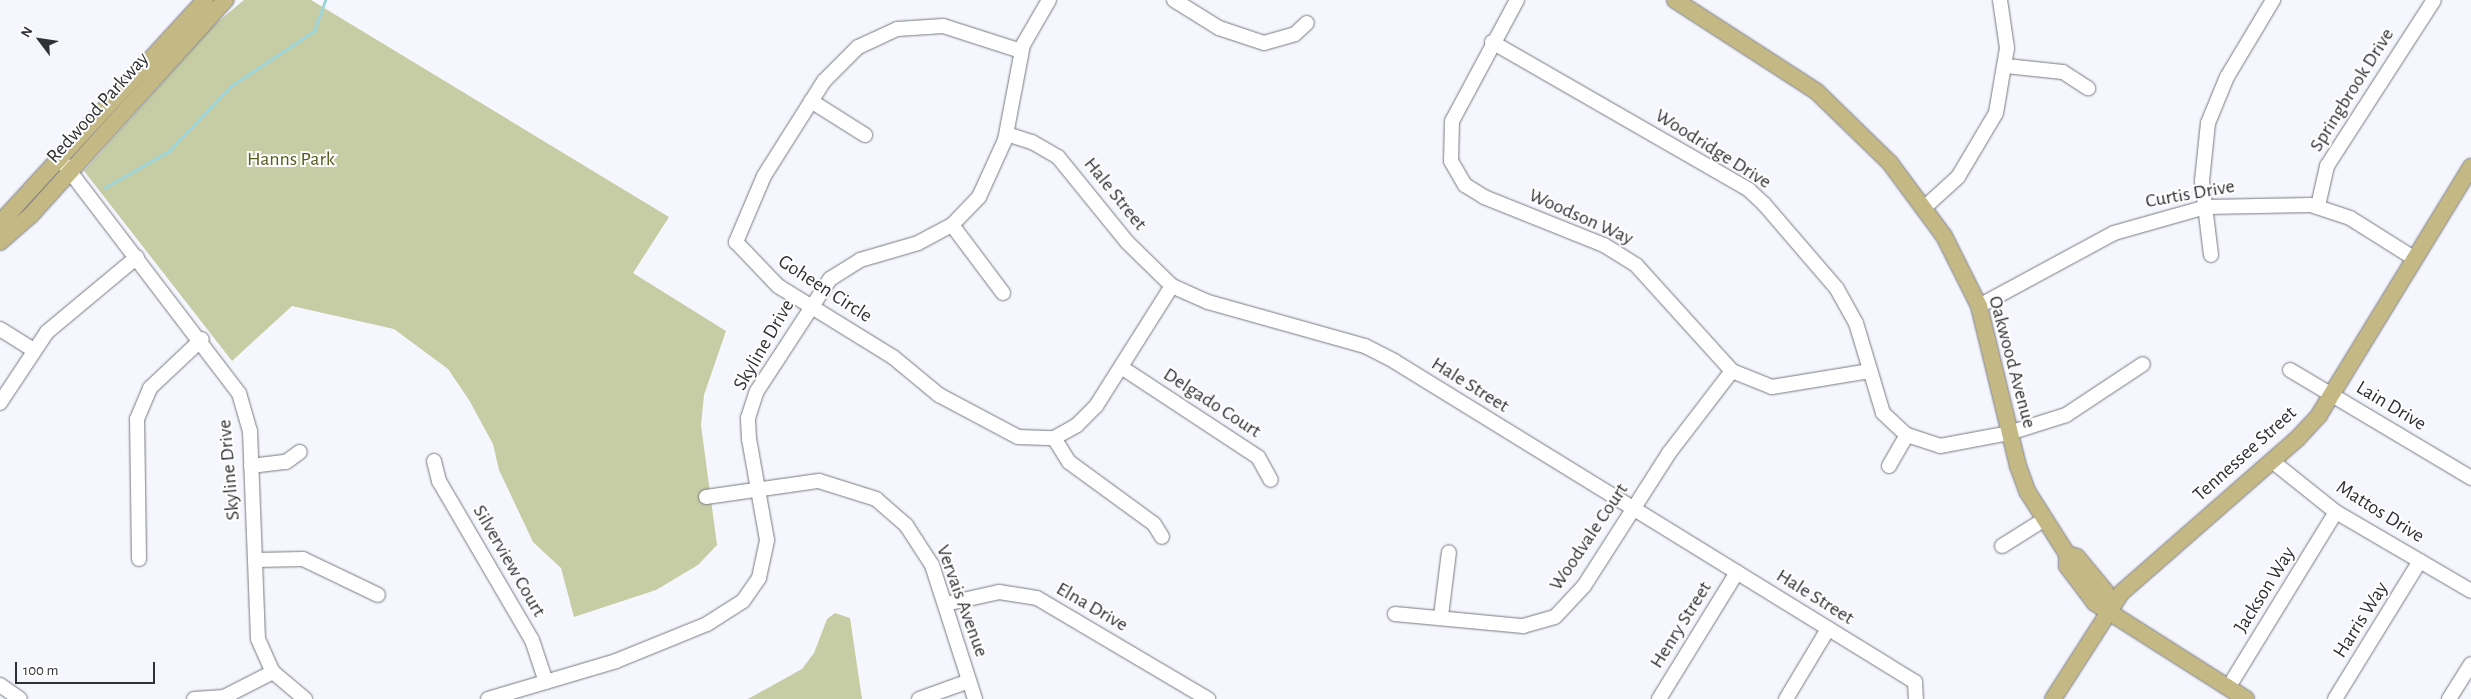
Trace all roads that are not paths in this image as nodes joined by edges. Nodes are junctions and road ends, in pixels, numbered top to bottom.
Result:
1 (206, 0) edge
2 (225, 0) edge
3 (1049, 0) edge
4 (1174, 0) edge
5 (1517, 0) edge
6 (1675, 0) edge
7 (2000, 0) edge
8 (2273, 0) edge
9 (2434, 0) edge
10 (1307, 23) dead end
11 (1492, 42) junction
12 (1021, 51) junction
13 (2006, 66) junction
14 (2088, 88) dead end
15 (811, 101) junction
16 (1007, 134) junction
17 (865, 135) dead end
18 (65, 166) junction
19 (2471, 167) edge
20 (2318, 206) junction
21 (1925, 207) junction
22 (2206, 207) junction
23 (0, 223) edge
24 (952, 225) junction
25 (0, 242) edge
26 (2212, 255) dead end
27 (137, 257) junction
28 (2415, 258) junction
29 (1172, 286) junction
30 (1003, 293) dead end
31 (810, 306) junction
32 (1979, 306) junction
33 (0, 329) edge
34 (202, 339) junction
35 (34, 350) junction
36 (2143, 364) dead end
37 (1121, 367) junction
38 (2290, 370) dead end
39 (1732, 371) junction
40 (1870, 371) junction
41 (2333, 395) junction
42 (0, 403) edge
43 (2009, 433) junction
44 (1907, 435) junction
45 (1054, 438) junction
46 (300, 452) dead end
47 (434, 461) dead end
48 (2272, 461) junction
49 (251, 466) junction
50 (1889, 466) dead end
51 (2471, 478) edge
52 (1270, 480) dead end
53 (758, 488) junction
54 (706, 497) dead end
55 (1633, 508) junction
56 (2336, 512) junction
57 (2045, 519) junction
58 (1162, 537) dead end
59 (2002, 546) dead end
60 (1448, 552) dead end
61 (139, 559) dead end
62 (256, 560) junction
63 (2420, 561) junction
64 (1737, 572) junction
65 (2471, 590) edge
66 (378, 595) dead end
67 (945, 604) junction
68 (2110, 608) junction
69 (1395, 614) dead end
70 (1441, 616) junction
71 (1828, 629) junction
72 (2471, 664) edge
73 (273, 672) junction
74 (969, 681) junction
75 (546, 682) junction
76 (0, 685) edge
77 (2228, 688) junction
78 (1916, 694) edge
79 (20, 699) edge
80 (194, 699) edge
81 (305, 699) edge
82 (488, 699) edge
83 (919, 699) edge
84 (975, 699) edge
85 (1208, 699) edge
86 (1659, 699) edge
87 (1786, 699) edge
88 (2053, 699) edge
89 (2246, 699) edge
90 (2335, 699) edge
91 (2450, 699) edge

1 - 18 main road, Redwood Parkway
2 - 18 main road, Redwood Parkway
3 - 12 street, Skyline Drive
4 - 10 street
5 - 11 street, Woodson Way
6 - 21 main road, Oakwood Avenue
7 - 13 street
8 - 22 street
9 - 20 street, Springbrook Drive
11 - 39 street, Woodson Way
11 - 40 street, Woodridge Drive
12 - 15 street, Goheen Circle
12 - 16 street, Skyline Drive
13 - 14 street
13 - 21 street
15 - 17 street
15 - 31 street, Goheen Circle
16 - 24 street, Skyline Drive
16 - 29 street, Hale Street
18 - 23 main road, Redwood Parkway
18 - 25 main road, Redwood Parkway
18 - 27 street, Skyline Drive
19 - 28 main road, Tennessee Street
20 - 22 street, Curtis Drive
20 - 28 street, Curtis Drive
21 - 32 main road, Oakwood Avenue
22 - 26 street
22 - 32 street, Curtis Drive
24 - 30 street
24 - 31 street, Skyline Drive
27 - 34 street, Skyline Drive
27 - 35 street
28 - 41 main road, Tennessee Street
29 - 37 street
29 - 55 street, Hale Street
31 - 45 street, Goheen Circle
31 - 53 street, Skyline Drive
32 - 43 main road, Oakwood Avenue
33 - 35 street
34 - 49 street, Skyline Drive
34 - 61 street
35 - 42 street
36 - 43 street, Woodridge Drive
37 - 45 street
37 - 52 street, Delgado Court
38 - 41 street, Lain Drive
39 - 40 street, Woodson Way
39 - 55 street, Woodvale Court
40 - 44 street, Woodridge Drive
41 - 48 main road, Tennessee Street
41 - 51 street, Lain Drive
43 - 44 street, Woodridge Drive
43 - 57 main road, Oakwood Avenue
44 - 50 street
45 - 58 street
46 - 49 street
47 - 75 street, Silverview Court
48 - 56 street, Mattos Drive
48 - 68 main road, Tennessee Street
49 - 62 street, Skyline Drive
53 - 54 street, Vervais Avenue
53 - 67 street, Vervais Avenue
53 - 75 street, Skyline Drive
55 - 64 street, Hale Street
55 - 70 street, Woodvale Court
56 - 63 street, Mattos Drive
56 - 77 street, Jackson Way
57 - 59 street
57 - 68 main road, Oakwood Avenue
60 - 70 street
62 - 66 street
62 - 73 street, Skyline Drive
63 - 65 street, Mattos Drive
63 - 90 street, Harris Way
64 - 71 street, Hale Street
64 - 86 street, Henry Street
67 - 74 street, Vervais Avenue
67 - 85 street, Elna Drive
68 - 77 main road, Oakwood Avenue
68 - 88 main road, Tennessee Street
69 - 70 street, Woodvale Court
71 - 78 street, Hale Street
71 - 87 street
72 - 91 street
73 - 80 street
73 - 81 street, Skyline Drive
74 - 83 street
74 - 84 street, Vervais Avenue
75 - 82 street, Skyline Drive
76 - 79 street
77 - 89 main road, Oakwood Avenue

